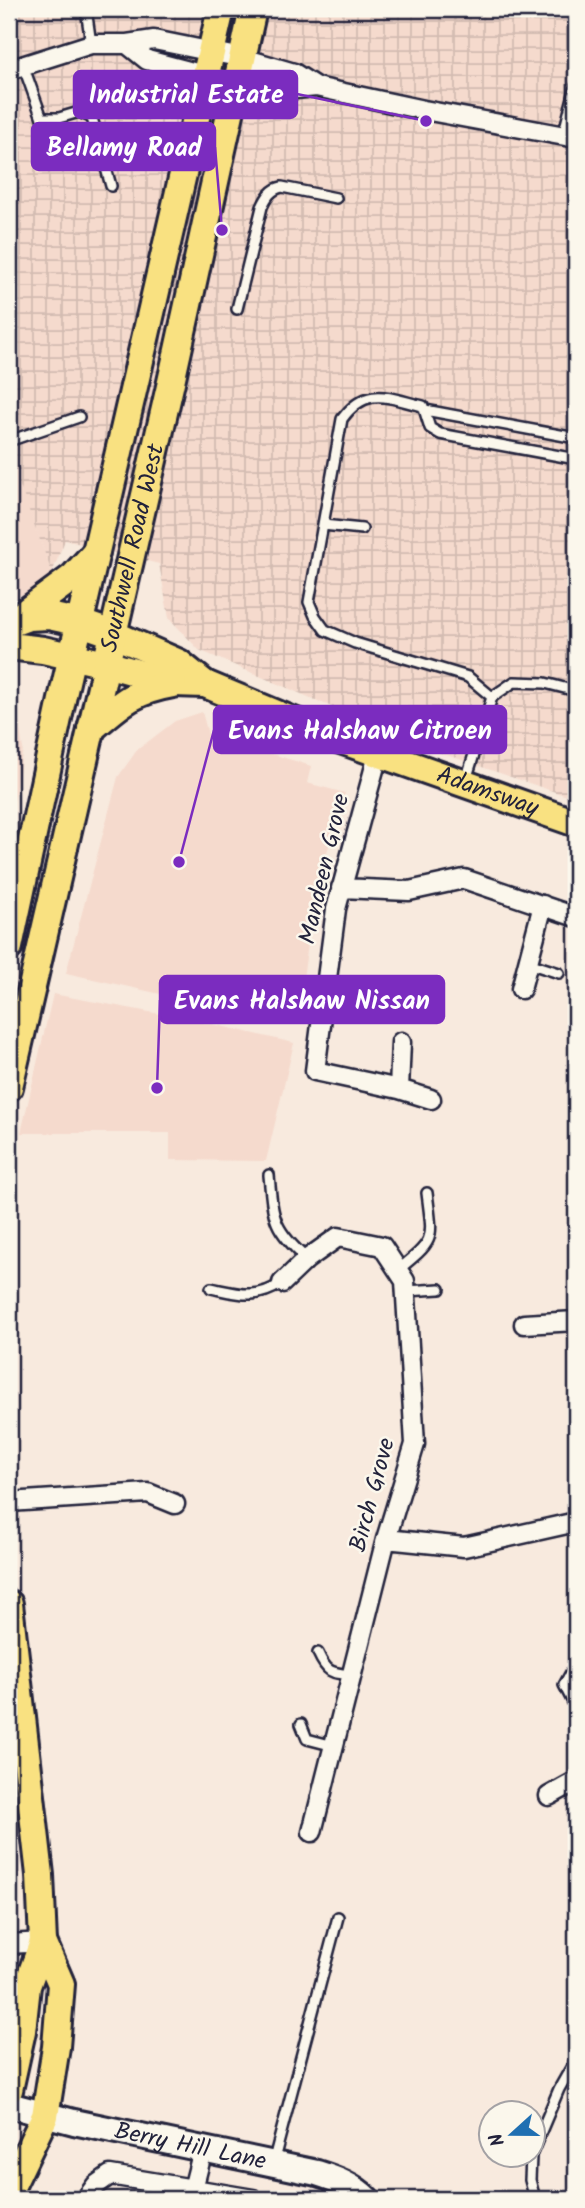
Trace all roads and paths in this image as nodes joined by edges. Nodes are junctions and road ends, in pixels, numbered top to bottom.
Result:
1 (86, 9) edge
2 (221, 9) edge
3 (253, 9) edge
4 (91, 44) junction
5 (128, 44) junction
6 (208, 63) junction
7 (16, 68) edge
8 (240, 71) junction
9 (576, 86) edge
10 (316, 87) junction
11 (570, 137) edge
12 (111, 186) dead end
13 (336, 198) dead end
14 (237, 309) dead end
15 (425, 410) junction
16 (79, 416) dead end
17 (576, 438) edge
18 (9, 440) edge
19 (576, 459) edge
20 (323, 525) junction
21 (362, 529) dead end
22 (97, 551) junction
23 (97, 628) junction
24 (10, 631) edge
25 (89, 661) junction
26 (174, 683) junction
27 (205, 684) junction
28 (576, 691) edge
29 (492, 697) junction
30 (91, 729) junction
31 (378, 755) junction
32 (465, 785) junction
33 (576, 823) edge
34 (341, 888) junction
35 (543, 905) junction
36 (576, 917) edge
37 (9, 947) edge
38 (528, 963) junction
39 (559, 973) dead end
40 (521, 989) dead end
41 (401, 1042) dead end
42 (9, 1087) edge
43 (399, 1089) junction
44 (431, 1099) dead end
45 (269, 1175) dead end
46 (427, 1193) dead end
47 (307, 1259) junction
48 (398, 1270) junction
49 (282, 1283) joint
50 (211, 1288) dead end
51 (440, 1289) dead end
52 (406, 1291) junction
53 (576, 1321) edge
54 (524, 1324) dead end
55 (9, 1502) edge
56 (175, 1504) dead end
57 (576, 1522) edge
58 (386, 1539) junction
59 (9, 1604) edge
60 (318, 1653) dead end
61 (575, 1665) edge
62 (352, 1675) junction
63 (576, 1708) edge
64 (301, 1724) dead end
65 (334, 1746) junction
66 (576, 1781) edge
67 (549, 1796) dead end
68 (312, 1832) dead end
69 (338, 1917) dead end
70 (43, 1942) junction
71 (9, 1944) edge
72 (576, 2059) edge
73 (9, 2090) edge
74 (9, 2105) edge
75 (44, 2116) junction
76 (546, 2120) edge
77 (203, 2150) junction
78 (273, 2164) junction
79 (531, 2170) edge
80 (193, 2189) junction
81 (9, 2191) edge
82 (86, 2199) edge
83 (253, 2199) edge
84 (367, 2199) edge
85 (535, 2199) edge

1 - 4 lane
2 - 6 main road, Southwell Road West
3 - 8 main road, Southwell Road West
4 - 5 street
4 - 7 street
5 - 6 street
5 - 6 street
6 - 8 street
6 - 8 street
6 - 22 main road, Southwell Road West
7 - 12 lane
8 - 10 street
8 - 10 street
8 - 23 main road, Southwell Road West
9 - 11 lane
10 - 11 street
13 - 14 lane
15 - 17 lane
15 - 19 lane
15 - 20 lane
16 - 18 lane
20 - 21 lane
20 - 29 lane
22 - 23 main road, Southwell Road West
22 - 24 main road
23 - 24 main road, Adamsway
23 - 25 main road
23 - 27 main road, Adamsway
24 - 25 main road, Adamsway
25 - 26 main road, Adamsway
25 - 30 main road, Southwell Road West
25 - 37 main road, Southwell Road West
26 - 27 main road, Adamsway
26 - 30 main road
27 - 31 main road, Adamsway
28 - 29 lane
29 - 32 lane
30 - 42 main road, Southwell Road West
31 - 32 main road, Adamsway
31 - 34 street, Mandeen Grove
32 - 33 main road, Adamsway
34 - 35 street
34 - 43 street, Mandeen Grove
35 - 36 street
35 - 38 street
38 - 39 lane
38 - 40 street
41 - 43 street
43 - 44 street
45 - 47 lane
46 - 48 lane
47 - 48 street, Birch Grove
47 - 49 street, Birch Grove
48 - 52 street, Birch Grove
49 - 50 lane
51 - 52 lane
52 - 58 street, Birch Grove
53 - 54 street
55 - 56 street
57 - 58 street
58 - 62 street, Birch Grove
59 - 70 main road
60 - 62 lane
61 - 63 lane
62 - 65 street, Birch Grove
64 - 65 lane
65 - 68 street, Birch Grove
66 - 67 street
69 - 78 lane
70 - 71 street
70 - 73 main road
70 - 75 main road
72 - 76 lane
74 - 75 street, Berry Hill Lane
75 - 77 street, Berry Hill Lane
75 - 81 main road
77 - 78 street, Berry Hill Lane
77 - 80 street
78 - 84 street, Berry Hill Lane
79 - 85 lane
80 - 82 street
80 - 83 street

